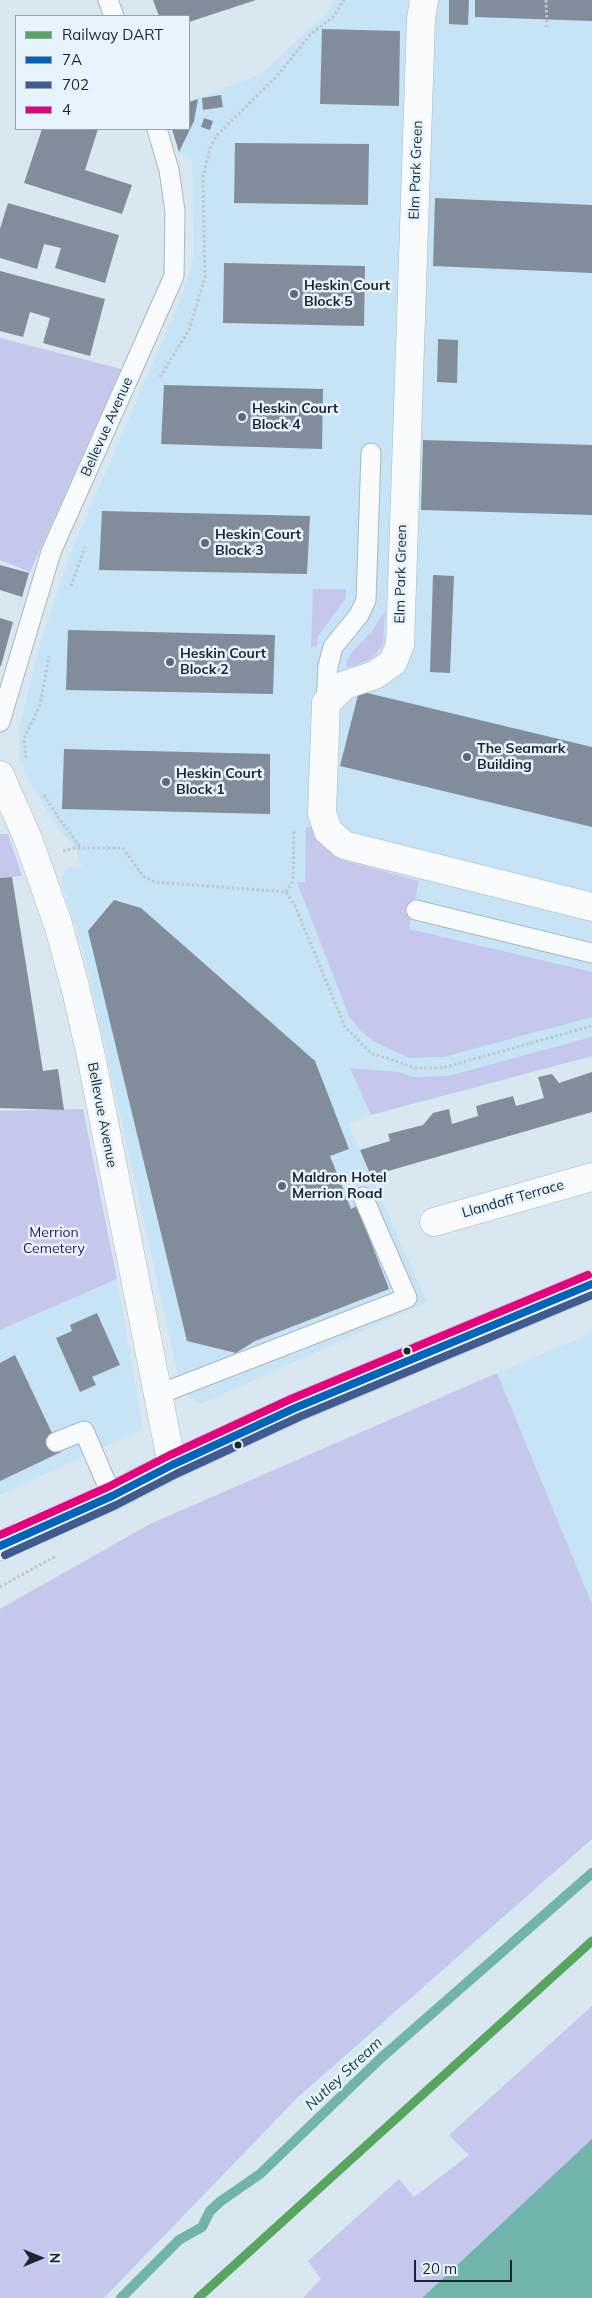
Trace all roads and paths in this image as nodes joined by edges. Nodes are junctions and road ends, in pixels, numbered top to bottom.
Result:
1 (108, 0) edge
2 (344, 0) edge
3 (424, 0) edge
4 (546, 0) edge
5 (114, 15) edge
6 (547, 30) dead end
7 (157, 130) edge
8 (158, 381) dead end
9 (371, 453) dead end
10 (85, 546) dead end
11 (69, 590) dead end
12 (49, 652) dead end
13 (326, 703) junction
14 (0, 722) edge
15 (27, 762) dead end
16 (0, 775) edge
17 (44, 794) dead end
18 (294, 828) dead end
19 (81, 848) junction
20 (33, 858) junction
21 (286, 892) junction
22 (592, 907) edge
23 (416, 910) dead end
24 (592, 953) edge
25 (592, 1026) edge
26 (592, 1176) edge
27 (363, 1197) dead end
28 (434, 1222) dead end
29 (590, 1290) edge
30 (157, 1396) junction
31 (56, 1442) dead end
32 (172, 1465) junction
33 (112, 1496) junction
34 (0, 1546) edge

1 - 5 lane
2 - 8 path
3 - 13 street, Elm Park Green
4 - 6 path
7 - 14 lane, Bellevue Avenue
9 - 13 lane
10 - 11 path
12 - 15 path
13 - 22 street
16 - 20 street, Bellevue Avenue
17 - 19 path
18 - 21 path
19 - 20 path
19 - 21 path
20 - 30 street, Bellevue Avenue
21 - 25 path
23 - 24 lane
26 - 28 street, Llandaff Terrace
27 - 30 lane
29 - 32 street
30 - 32 street, Bellevue Avenue
31 - 33 lane
32 - 33 street
33 - 34 street

